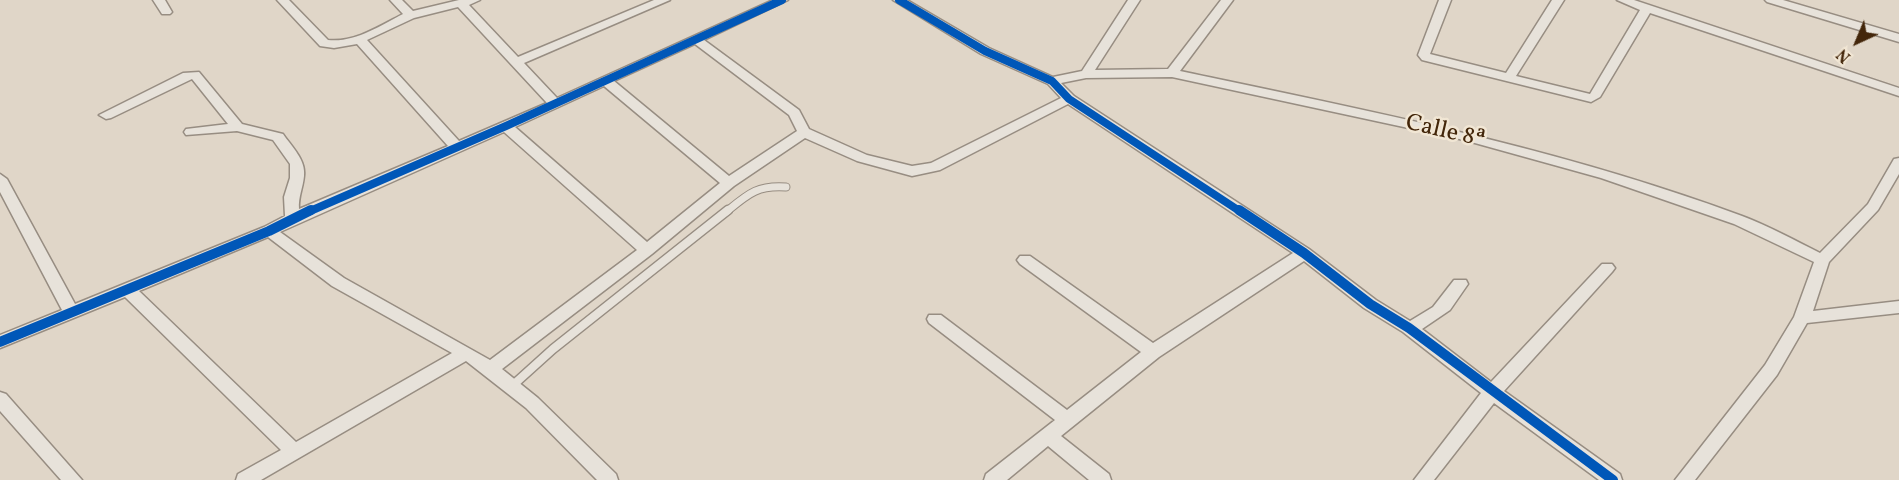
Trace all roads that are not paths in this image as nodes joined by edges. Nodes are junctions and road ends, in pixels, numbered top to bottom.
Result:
1 (159, 0) edge
2 (283, 0) edge
3 (396, 0) edge
4 (664, 0) edge
5 (782, 0) edge
6 (899, 0) edge
7 (1134, 0) edge
8 (1227, 0) edge
9 (1445, 0) edge
10 (1558, 0) edge
11 (1623, 0) edge
12 (1771, 0) edge
13 (468, 2) edge
14 (1647, 8) junction
15 (166, 12) dead end
16 (410, 15) junction
17 (1899, 38) edge
18 (359, 39) junction
19 (697, 40) junction
20 (516, 62) junction
21 (1172, 73) junction
22 (1086, 74) junction
23 (1508, 79) junction
24 (606, 81) junction
25 (1052, 81) junction
26 (1899, 92) edge
27 (1069, 99) junction
28 (555, 104) junction
29 (106, 115) dead end
30 (506, 126) junction
31 (237, 127) junction
32 (191, 132) dead end
33 (804, 132) junction
34 (456, 147) junction
35 (1899, 162) edge
36 (0, 179) edge
37 (729, 183) junction
38 (786, 187) dead end
39 (293, 218) junction
40 (269, 231) junction
41 (647, 250) junction
42 (1304, 253) junction
43 (1025, 260) dead end
44 (1822, 260) junction
45 (1607, 268) dead end
46 (1460, 284) dead end
47 (128, 290) junction
48 (1899, 307) edge
49 (72, 313) junction
50 (1802, 318) junction
51 (935, 319) dead end
52 (1409, 328) junction
53 (0, 342) edge
54 (1153, 352) junction
55 (466, 353) junction
56 (490, 369) junction
57 (512, 386) junction
58 (1492, 392) junction
59 (0, 399) edge
60 (1067, 420) junction
61 (1048, 436) junction
62 (292, 451) junction
63 (74, 480) edge
64 (245, 480) edge
65 (609, 480) edge
66 (993, 480) edge
67 (1102, 480) edge
68 (1423, 480) edge
69 (1613, 480) edge
70 (1684, 480) edge

1 - 15 street
2 - 18 street
3 - 16 street
4 - 20 street
5 - 19 street
6 - 25 street
7 - 22 street
8 - 21 street
9 - 23 street
10 - 23 street
11 - 14 street
12 - 17 street
13 - 16 street
13 - 20 street
14 - 23 street
14 - 26 street
16 - 18 street
18 - 34 street
19 - 24 street
19 - 33 street
20 - 28 street
21 - 22 street, Calle 8ª
21 - 44 street, Calle 8ª
22 - 25 street, Calle 8ª
24 - 28 street
24 - 37 street
25 - 27 street
27 - 33 street
27 - 42 street
28 - 30 street
29 - 31 street
30 - 34 street
30 - 41 street
31 - 32 street
31 - 39 street
33 - 37 street
34 - 39 street
35 - 44 street
36 - 49 street
37 - 41 street
38 - 57 lane
39 - 40 street
40 - 47 street
40 - 55 street
41 - 56 street
42 - 52 street
42 - 54 street
43 - 54 street
44 - 50 street
45 - 58 street
46 - 52 street
47 - 49 street
47 - 62 street
48 - 50 street
49 - 53 street
50 - 70 street
51 - 60 street
52 - 58 street
54 - 60 street
55 - 56 street
55 - 62 street
56 - 57 street
57 - 65 street
58 - 68 street
58 - 69 street
59 - 63 street
60 - 61 street
61 - 66 street
61 - 67 street
62 - 64 street

